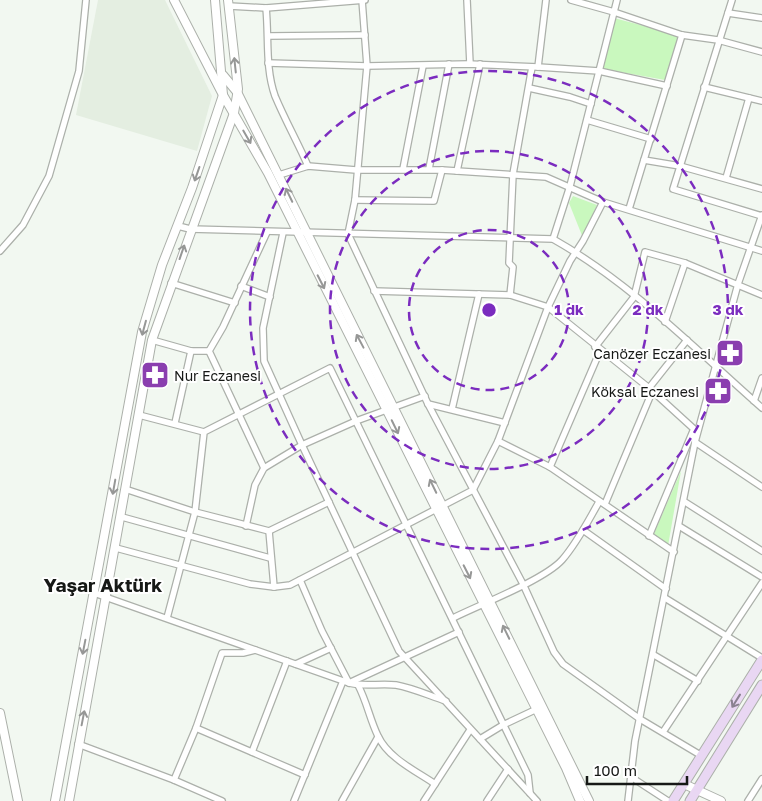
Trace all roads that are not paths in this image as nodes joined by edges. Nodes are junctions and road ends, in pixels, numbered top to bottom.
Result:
1 (86, 0) edge
2 (174, 0) edge
3 (214, 0) edge
4 (363, 0) edge
5 (467, 0) edge
6 (546, 0) edge
7 (571, 0) edge
8 (617, 0) edge
9 (732, 0) edge
10 (228, 3) edge
11 (241, 3) edge
12 (266, 8) junction
13 (614, 12) junction
14 (728, 13) junction
15 (762, 18) edge
16 (365, 35) junction
17 (682, 35) junction
18 (269, 36) junction
19 (718, 40) junction
20 (762, 52) edge
21 (268, 63) junction
22 (449, 64) junction
23 (470, 64) junction
24 (480, 64) junction
25 (368, 66) junction
26 (424, 66) junction
27 (535, 67) junction
28 (599, 71) junction
29 (223, 75) junction
30 (667, 86) junction
31 (704, 87) junction
32 (529, 88) junction
33 (237, 92) junction
34 (223, 95) junction
35 (749, 98) junction
36 (762, 101) edge
37 (591, 104) junction
38 (234, 113) junction
39 (587, 120) junction
40 (650, 139) junction
41 (644, 160) junction
42 (308, 166) junction
43 (680, 166) junction
44 (403, 169) junction
45 (428, 169) junction
46 (356, 170) junction
47 (442, 170) junction
48 (458, 171) junction
49 (512, 174) junction
50 (279, 175) junction
51 (726, 178) junction
52 (570, 186) junction
53 (762, 189) edge
54 (354, 200) junction
55 (603, 202) junction
56 (629, 209) junction
57 (762, 216) edge
58 (178, 226) junction
59 (190, 229) junction
60 (267, 232) junction
61 (297, 232) junction
62 (283, 233) junction
63 (308, 233) junction
64 (348, 234) junction
65 (510, 239) junction
66 (552, 239) junction
67 (751, 247) junction
68 (0, 251) edge
69 (762, 251) edge
70 (576, 253) junction
71 (685, 263) junction
72 (171, 283) junction
73 (738, 284) junction
74 (241, 286) junction
75 (374, 292) junction
76 (479, 294) junction
77 (510, 295) junction
78 (762, 295) edge
79 (270, 297) junction
80 (634, 297) junction
81 (235, 303) junction
82 (548, 307) junction
83 (666, 322) junction
84 (152, 340) junction
85 (686, 340) junction
86 (597, 349) junction
87 (191, 350) junction
88 (209, 351) junction
89 (715, 365) junction
90 (762, 378) edge
91 (650, 390) junction
92 (278, 393) junction
93 (425, 396) junction
94 (754, 401) junction
95 (428, 404) junction
96 (762, 408) edge
97 (391, 409) junction
98 (452, 409) junction
99 (239, 414) junction
100 (139, 415) junction
101 (356, 421) junction
102 (175, 423) junction
103 (504, 423) junction
104 (694, 429) junction
105 (204, 432) junction
106 (498, 441) junction
107 (695, 442) junction
108 (302, 445) junction
109 (550, 467) junction
110 (264, 468) junction
111 (762, 487) edge
112 (125, 489) junction
113 (473, 490) junction
114 (329, 502) junction
115 (684, 502) junction
116 (602, 503) junction
117 (443, 505) junction
118 (436, 511) junction
119 (195, 512) junction
120 (122, 517) junction
121 (246, 526) junction
122 (406, 526) junction
123 (679, 526) junction
124 (583, 530) junction
125 (269, 531) junction
126 (650, 536) junction
127 (188, 537) junction
128 (116, 548) junction
129 (762, 551) edge
130 (674, 552) junction
131 (352, 553) junction
132 (270, 558) junction
133 (181, 564) junction
134 (762, 577) edge
135 (300, 580) junction
136 (762, 583) edge
137 (523, 584) junction
138 (274, 588) junction
139 (666, 589) junction
140 (94, 593) junction
141 (106, 596) junction
142 (665, 598) junction
143 (487, 601) junction
144 (167, 618) junction
145 (453, 618) junction
146 (460, 632) junction
147 (728, 636) junction
148 (331, 648) junction
149 (255, 650) junction
150 (654, 655) junction
151 (403, 656) junction
152 (762, 659) edge
153 (287, 661) junction
154 (296, 664) junction
155 (698, 681) junction
156 (346, 682) junction
157 (358, 685) junction
158 (762, 685) edge
159 (448, 702) junction
160 (540, 708) junction
161 (0, 713) edge
162 (640, 719) junction
163 (503, 725) junction
164 (196, 728) junction
165 (470, 730) junction
166 (663, 732) junction
167 (378, 737) junction
168 (480, 739) junction
169 (78, 744) junction
170 (252, 752) junction
171 (702, 756) junction
172 (508, 769) junction
173 (305, 775) junction
174 (631, 777) junction
175 (762, 779) edge
176 (174, 780) junction
177 (435, 784) junction
178 (684, 784) junction
179 (697, 790) junction
180 (530, 793) junction
181 (675, 798) edge
182 (18, 801) edge
183 (55, 801) edge
184 (69, 801) edge
185 (222, 801) edge
186 (294, 801) edge
187 (342, 801) edge
188 (424, 801) edge
189 (487, 801) edge
190 (537, 801) edge
191 (580, 801) edge
192 (589, 801) edge
193 (628, 801) edge
194 (668, 801) edge
195 (690, 801) edge
196 (721, 801) edge
197 (748, 801) edge

1 - 68 street
2 - 34 street
3 - 29 street
4 - 12 street
4 - 16 street
5 - 23 street
6 - 27 street
7 - 13 street
8 - 13 street
9 - 14 street
10 - 11 street
33 -> 10 street
11 - 12 street
12 - 18 street
13 - 17 street
13 - 28 street
14 - 15 street
14 - 19 street
16 - 18 street
16 - 25 street
17 - 19 street
17 - 30 street
18 - 21 street
19 - 20 street
19 - 31 street
21 - 25 street
21 - 42 street
22 - 23 street
22 - 26 street
22 - 45 street
23 - 24 street
24 - 27 street
24 - 48 street
25 - 26 street
25 - 46 street
26 - 44 street
27 - 28 street
27 - 32 street
28 - 30 street
28 - 37 street
29 - 33 street
29 - 34 street
30 - 40 street
31 - 35 street
31 - 43 street
32 - 37 street
32 - 49 street
33 - 38 street
33 - 50 street
34 - 38 street
34 -> 58 street
35 - 36 street
35 - 51 street
37 - 39 street
38 - 59 street
38 -> 61 street
39 - 40 street
39 - 52 street
40 - 41 street
41 - 43 street
41 - 56 street
42 - 46 street
42 - 50 street
43 - 51 street
43 - 57 street
44 - 45 street
44 - 46 street
45 - 47 street
46 - 54 street
47 - 48 street
47 - 54 street
48 - 49 street
49 - 52 street
49 - 65 street
63 -> 50 street
51 - 53 street
52 - 55 street
52 - 66 street
54 - 64 street
55 - 56 street
55 - 70 street
56 - 67 street
57 - 67 street
58 - 59 street
58 -> 140 street
59 - 60 street
72 -> 59 street
60 - 62 street
60 - 74 street
61 - 62 street
61 - 63 street
61 -> 97 street
62 - 79 street
63 - 64 street
97 -> 63 street
64 - 65 street
64 - 75 street
65 - 66 street
65 - 77 street
66 - 70 street
67 - 69 street
67 - 73 street
70 - 80 street
70 - 82 street
71 - 73 street
71 - 80 street
71 - 83 street
72 - 81 street
72 - 84 street
73 - 78 street
73 - 89 street
74 - 79 street
74 - 81 street
75 - 76 street
75 - 93 street
76 - 77 street
76 - 98 street
77 - 82 street
79 - 92 street
80 - 83 street
80 - 86 street
81 - 88 street
82 - 86 street
82 - 103 street
83 - 85 street
84 - 87 street
84 - 100 street
85 - 89 street
85 - 91 street
86 - 91 street
86 - 109 street
87 - 88 street
87 - 102 street
88 - 99 street
89 - 94 street
89 - 107 street
90 - 94 street
91 - 104 street
91 - 116 street
92 - 99 street
92 - 101 street
92 - 108 street
93 - 95 street
93 - 97 street
94 - 96 street
95 - 98 street
95 - 113 street
97 - 101 street
117 -> 97 street
97 -> 118 street
98 - 103 street
99 - 105 street
99 - 110 street
100 - 102 street
100 - 112 street
101 - 108 street
101 - 122 street
102 - 105 street
103 - 106 street
104 - 107 street
104 - 126 street
105 - 119 street
106 - 109 street
106 - 113 street
107 - 111 street
107 - 115 street
108 - 110 street
108 - 114 street
109 - 116 street
110 - 121 street
112 - 119 street
112 - 120 street
113 - 117 street
113 - 137 street
114 - 125 street
114 - 131 street
115 - 123 street
115 - 129 street
116 - 124 street
116 - 126 street
117 - 118 street
117 - 143 street
118 - 122 street
118 -> 143 street
119 - 121 street
119 - 127 street
120 - 127 street
120 - 128 street
121 - 125 street
122 - 131 street
122 - 145 street
123 - 130 street
123 - 134 street
124 - 137 street
124 - 139 street
125 - 132 street
126 - 130 street
127 - 132 street
127 - 133 street
128 - 133 street
128 - 141 street
130 - 139 street
131 - 135 street
131 - 151 street
132 - 138 street
133 - 138 street
133 - 144 street
135 - 138 street
135 - 148 street
136 - 147 street
137 - 143 street
137 - 162 street
139 - 142 street
140 - 141 street
140 -> 183 street
141 - 144 street
169 -> 141 street
142 - 147 street
142 - 150 street
143 - 145 street
143 - 160 street
144 - 149 street
145 - 146 street
146 - 151 street
146 - 163 street
147 - 152 street
147 - 155 street
148 - 154 street
148 - 156 street
149 - 153 street
149 - 164 street
150 - 155 street
150 - 162 street
151 - 156 street
151 - 159 street
152 -> 171 main road
153 - 154 street
153 - 170 street
154 - 156 street
155 - 166 street
156 - 157 street
156 - 173 street
157 - 159 street
157 - 167 street
158 - 179 main road
159 - 165 street
160 - 163 street
160 - 191 street
160 - 192 street
161 - 182 street
162 - 166 street
162 - 174 street
163 - 168 street
163 - 180 street
164 - 170 street
164 - 176 street
165 - 168 street
165 - 177 street
166 - 171 street
167 - 177 street
167 - 187 street
168 - 172 street
169 - 176 street
169 - 184 street
170 - 173 street
171 - 178 main road
172 - 180 street
172 - 189 street
173 - 186 street
174 - 193 street
174 - 194 street
175 - 197 street
176 - 185 street
177 - 188 street
178 - 179 street
178 - 181 main road
179 - 195 main road
179 - 196 street
180 - 190 street
181 - 195 street

